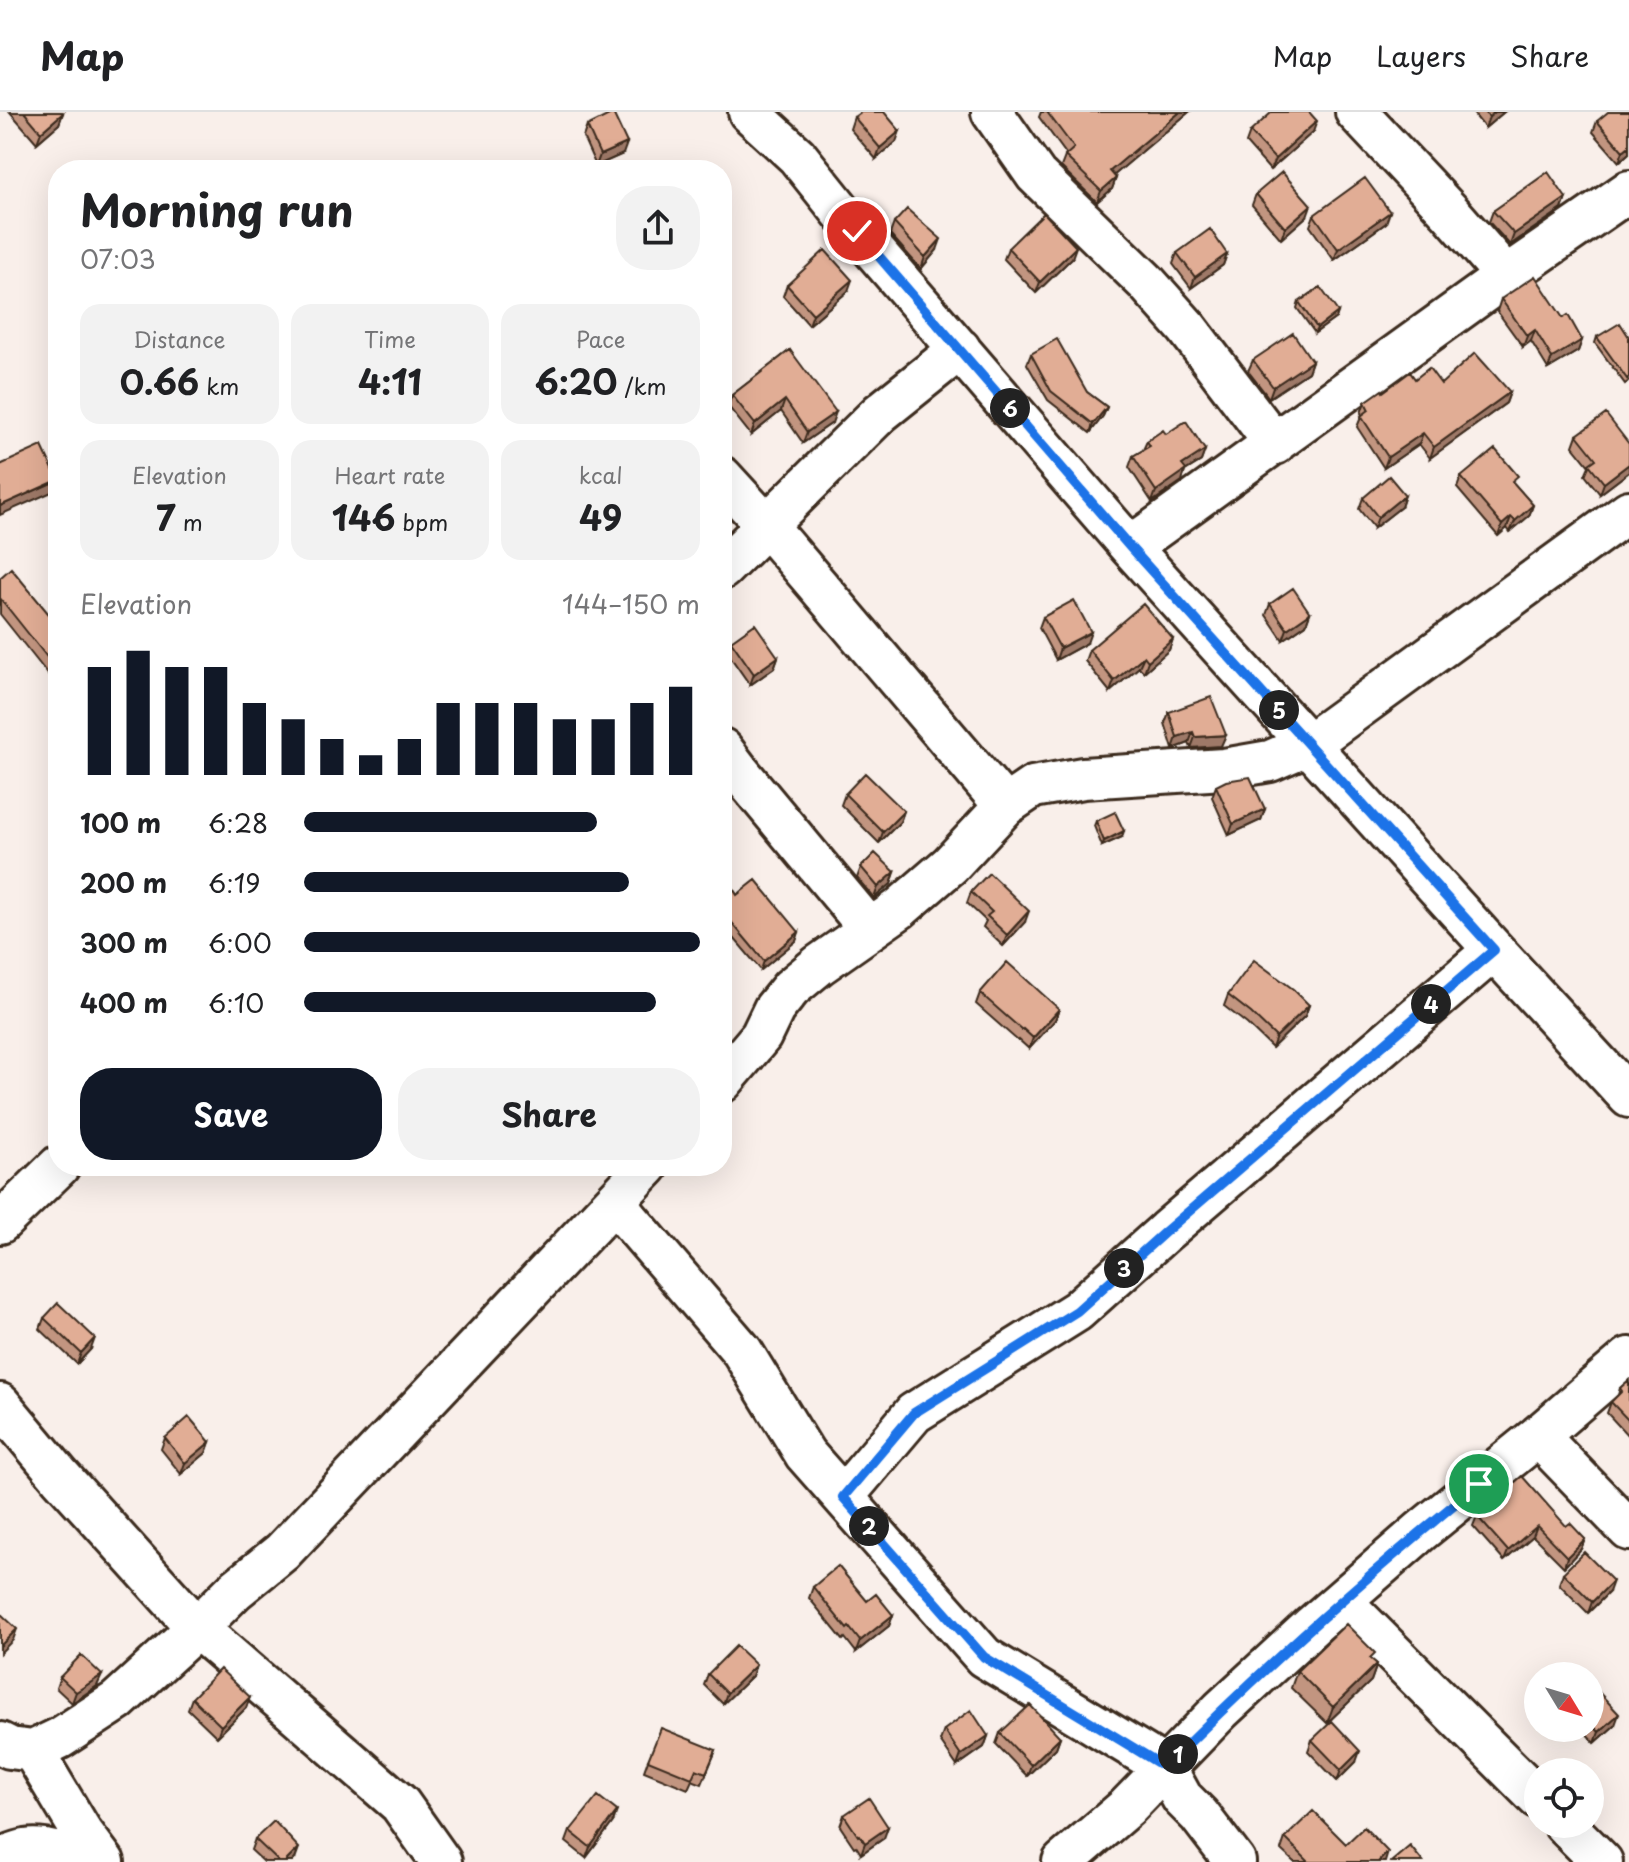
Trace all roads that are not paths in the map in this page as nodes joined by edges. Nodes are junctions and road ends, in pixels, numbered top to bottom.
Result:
1 (749, 112) edge
2 (992, 112) edge
3 (1356, 112) edge
4 (1629, 191) edge
5 (1506, 276) junction
6 (960, 349) junction
7 (1275, 444) junction
8 (732, 488) edge
9 (1629, 511) edge
10 (767, 526) junction
11 (1130, 547) junction
12 (732, 559) edge
13 (1309, 744) junction
14 (732, 763) edge
15 (1005, 806) junction
16 (869, 928) junction
17 (1494, 950) junction
18 (732, 1070) edge
19 (1629, 1097) edge
20 (49, 1176) edge
21 (639, 1176) edge
22 (614, 1202) junction
23 (0, 1223) edge
24 (1629, 1358) edge
25 (0, 1404) edge
26 (1538, 1436) junction
27 (843, 1497) junction
28 (1629, 1530) edge
29 (1341, 1601) junction
30 (197, 1628) junction
31 (17, 1747) edge
32 (1165, 1767) junction
33 (1524, 1784) edge
34 (61, 1795) junction
35 (1578, 1838) edge
36 (14, 1854) edge
37 (85, 1862) edge
38 (104, 1862) edge
39 (441, 1862) edge
40 (1063, 1862) edge
41 (1235, 1862) edge
42 (1602, 1862) edge

1 - 6 street
2 - 7 street
3 - 5 street
4 - 5 street
5 - 7 street
6 - 10 street
6 - 11 street
7 - 11 street
8 - 10 street
9 - 13 street
10 - 12 street
10 - 15 street
11 - 13 street
13 - 15 street
13 - 17 street
14 - 16 street
15 - 16 street
16 - 18 street
17 - 19 street
17 - 27 street
20 - 23 street
21 - 22 street
22 - 27 street
22 - 30 street
24 - 26 street
25 - 30 street
26 - 28 street
26 - 29 street
27 - 32 street
29 - 32 street
29 - 33 street
30 - 31 street
30 - 39 street
31 - 34 street
32 - 40 street
32 - 41 street
34 - 36 street
34 - 38 street
35 - 42 street
36 - 37 street

